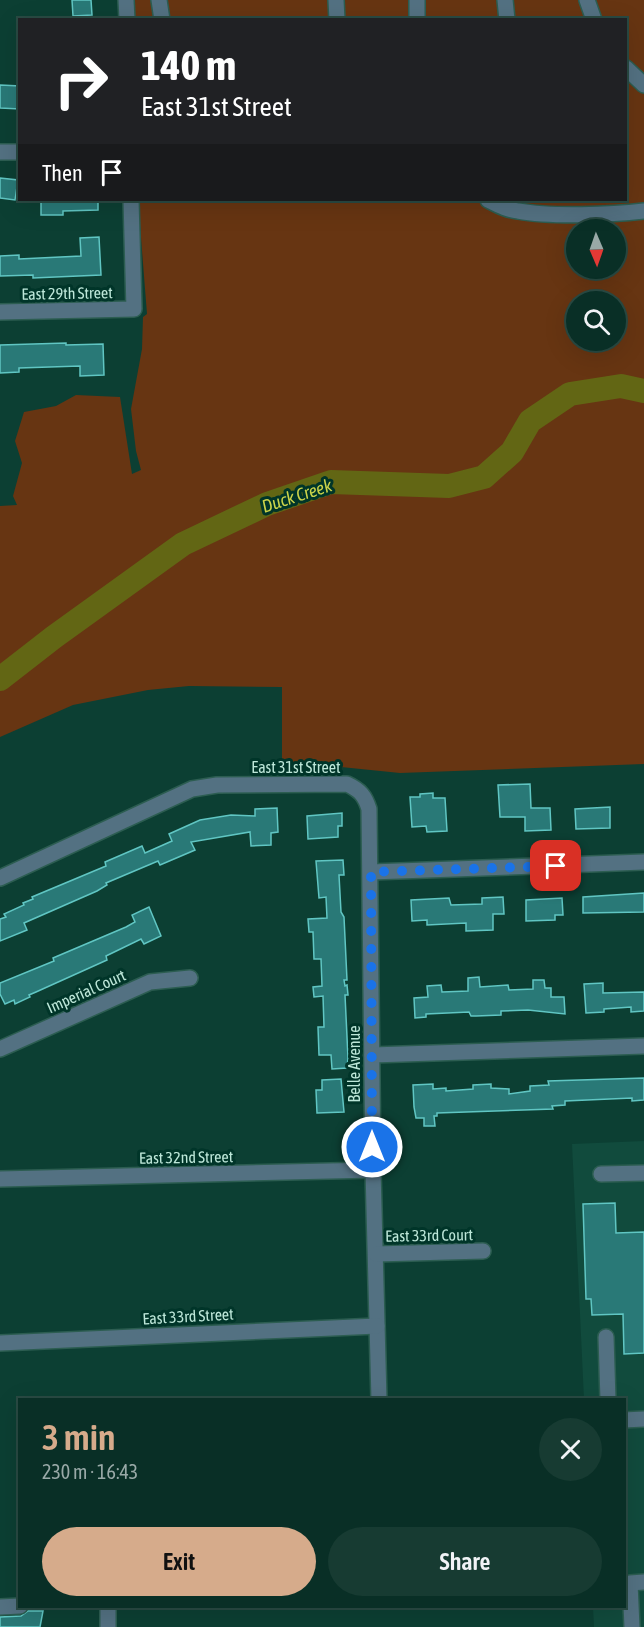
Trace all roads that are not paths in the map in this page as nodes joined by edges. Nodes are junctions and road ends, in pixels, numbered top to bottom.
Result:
1 (126, 0) edge
2 (159, 0) edge
3 (336, 0) edge
4 (417, 0) edge
5 (506, 0) edge
6 (586, 0) edge
7 (127, 18) edge
8 (162, 18) edge
9 (337, 18) edge
10 (417, 18) edge
11 (507, 18) edge
12 (593, 18) edge
13 (627, 69) edge
14 (644, 85) edge
15 (0, 152) edge
16 (18, 152) edge
17 (132, 201) edge
18 (494, 201) edge
19 (510, 204) edge
20 (600, 206) edge
21 (644, 211) edge
22 (0, 312) edge
23 (644, 862) edge
24 (371, 872) junction
25 (0, 878) edge
26 (190, 978) dead end
27 (644, 1046) edge
28 (0, 1049) edge
29 (372, 1055) junction
30 (373, 1170) junction
31 (644, 1173) edge
32 (601, 1174) dead end
33 (0, 1179) edge
34 (483, 1251) dead end
35 (376, 1254) junction
36 (377, 1326) junction
37 (606, 1337) dead end
38 (0, 1343) edge
39 (379, 1398) edge
40 (608, 1398) edge
41 (644, 1419) edge
42 (626, 1420) edge
43 (644, 1582) edge
44 (0, 1606) edge
45 (18, 1606) edge
46 (108, 1608) edge
47 (108, 1627) edge
48 (632, 1627) edge

1 - 7 street
2 - 8 street
3 - 9 street
4 - 10 street
5 - 11 street
6 - 12 street
13 - 14 street
15 - 16 street
17 - 22 street, East 29th Street
18 - 19 street
19 - 20 street
20 - 21 street
23 - 24 street
24 - 25 street, East 31st Street
24 - 29 street, Belle Avenue
26 - 28 street, Imperial Court
27 - 29 street
29 - 30 street, Belle Avenue
30 - 33 street, East 32nd Street
30 - 35 street, Belle Avenue
31 - 32 street
34 - 35 street, East 33rd Court
35 - 36 street, Belle Avenue
36 - 38 street, East 33rd Street
36 - 39 street, Belle Avenue
37 - 40 street
41 - 42 street
43 - 48 street
44 - 45 street
46 - 47 street

